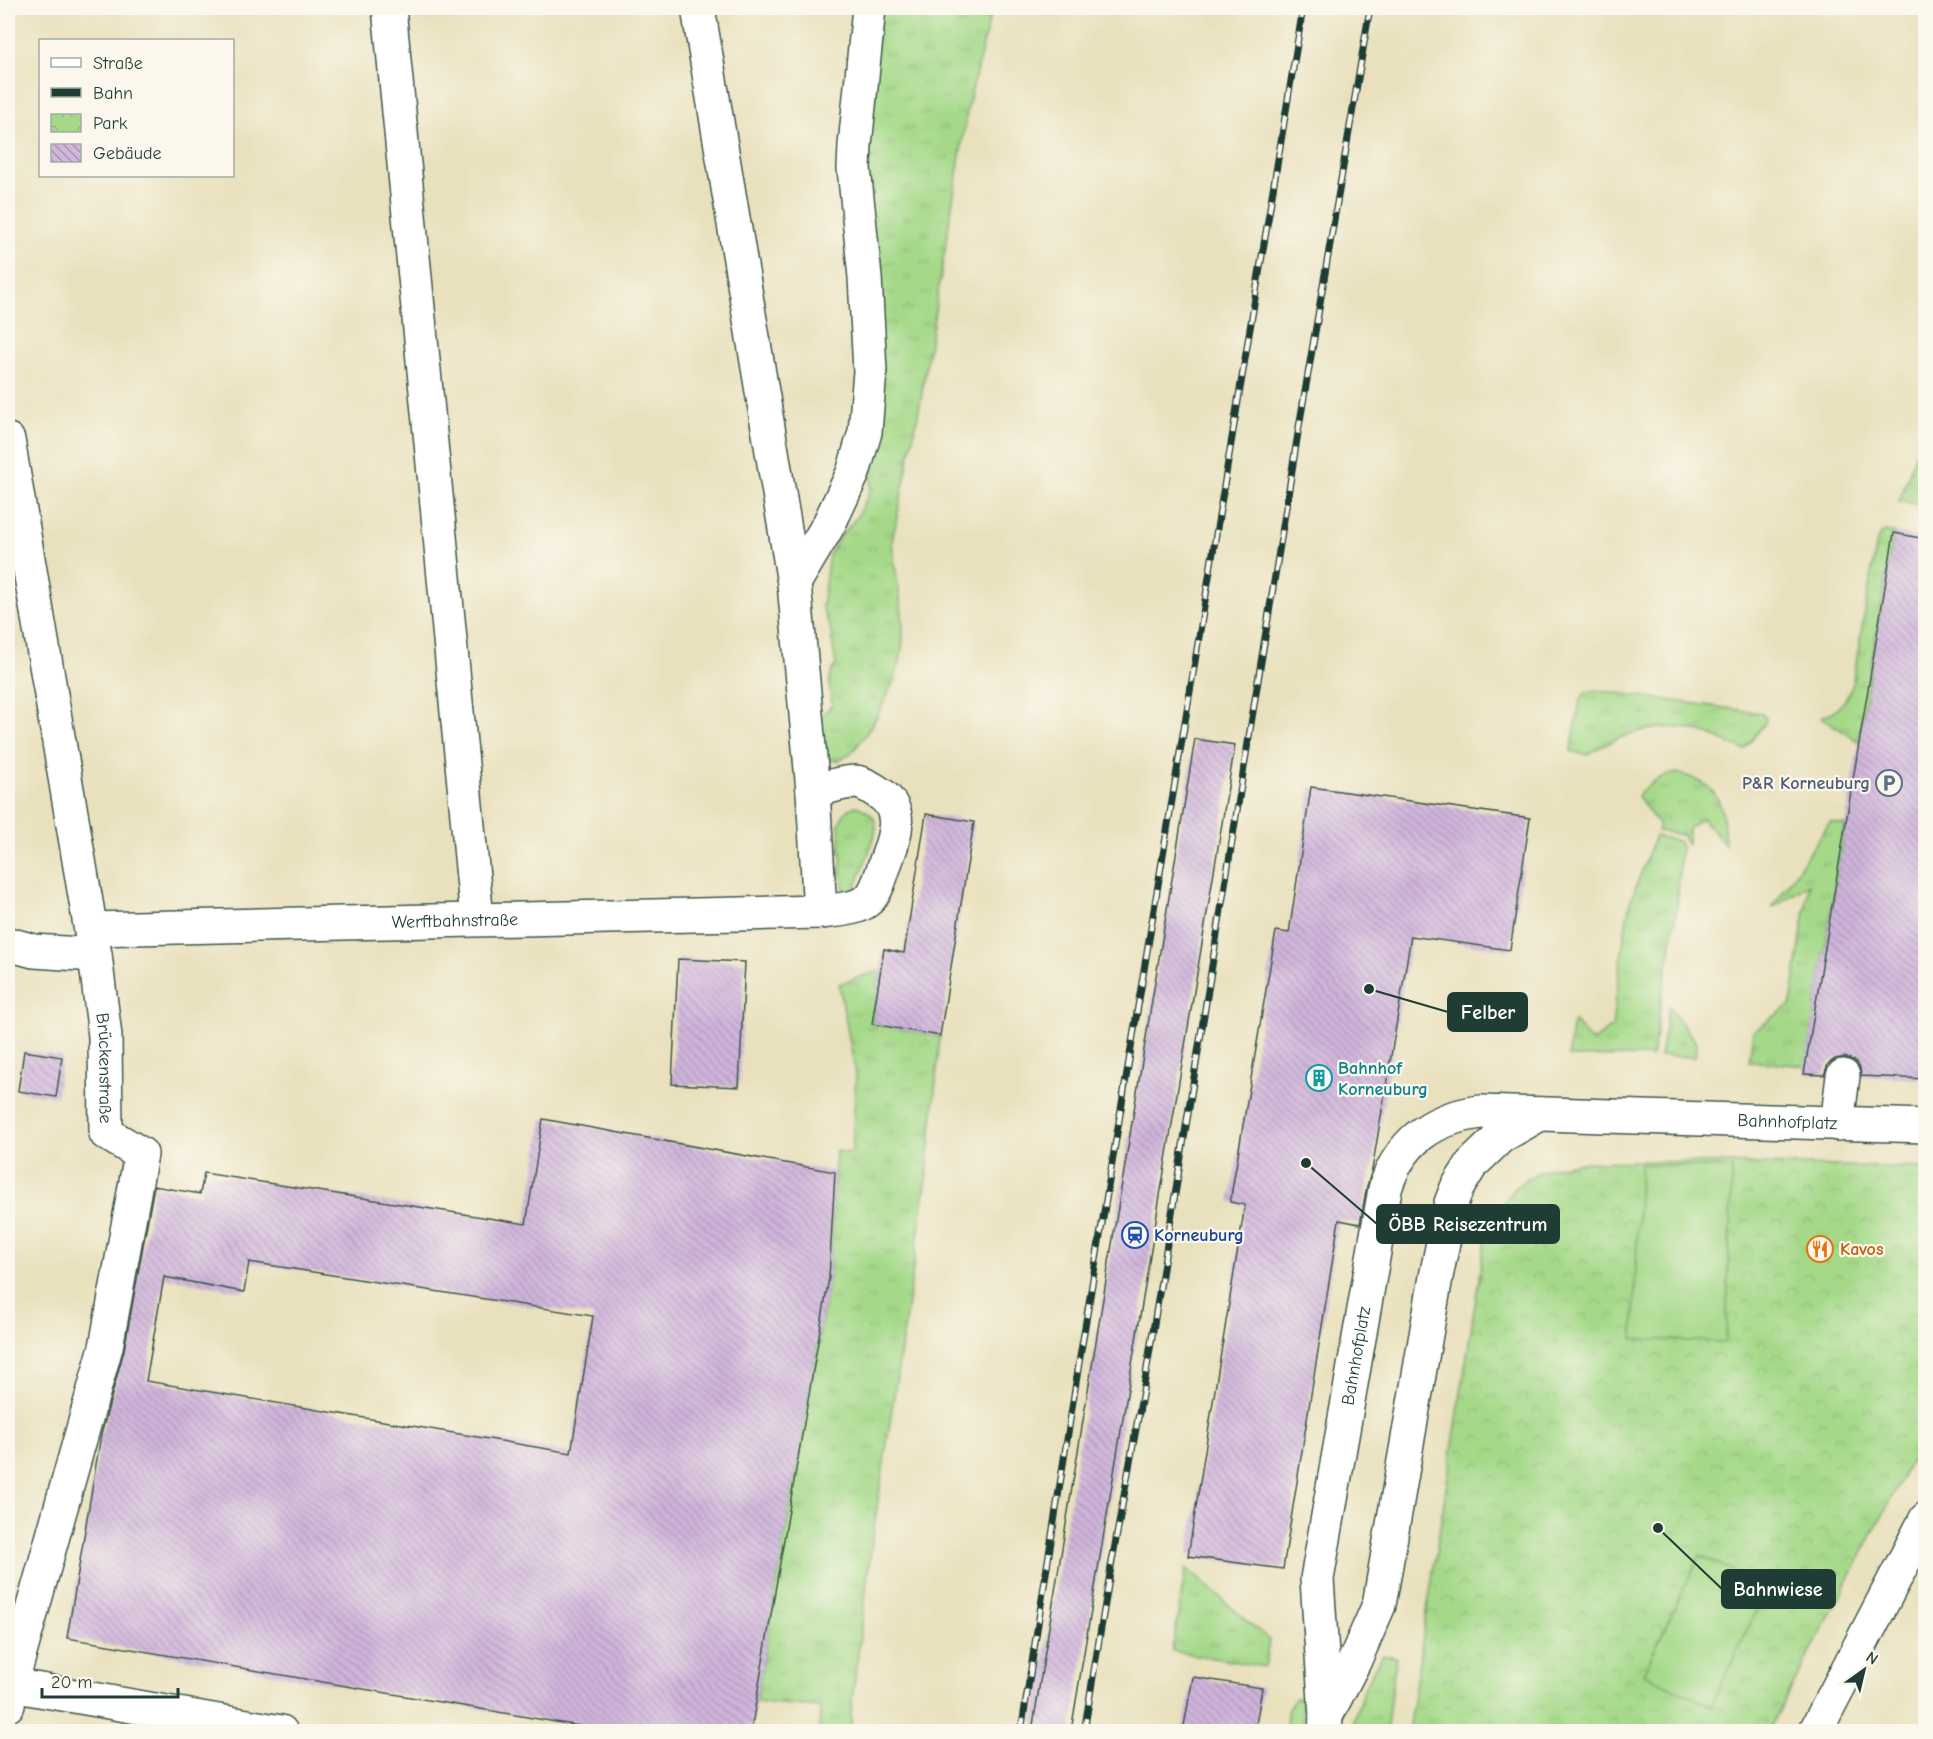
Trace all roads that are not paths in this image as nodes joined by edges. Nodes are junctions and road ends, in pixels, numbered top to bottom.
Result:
1 (389, 8) edge
2 (698, 8) edge
3 (869, 8) edge
4 (8, 440) edge
5 (794, 583) junction
6 (813, 791) junction
7 (820, 912) junction
8 (477, 919) junction
9 (93, 942) junction
10 (8, 944) edge
11 (1843, 1076) dead end
12 (1542, 1113) junction
13 (1838, 1124) junction
14 (1926, 1126) edge
15 (1926, 1519) edge
16 (9, 1695) edge
17 (1326, 1724) edge
18 (281, 1731) edge
19 (1815, 1731) edge

1 - 8 street
2 - 5 street
3 - 5 street
4 - 9 street, Brückenstraße
5 - 6 street
6 - 7 street
6 - 7 street, Werftbahnstraße
7 - 8 street, Werftbahnstraße
8 - 9 street, Werftbahnstraße
9 - 10 street, Werftbahnstraße
9 - 16 street, Brückenstraße
11 - 13 street
12 - 13 street, Bahnhofplatz
12 - 17 street, Bahnhofplatz
12 - 17 street, Bahnhofplatz
13 - 14 street, Bahnhofplatz
15 - 19 street
16 - 18 street

